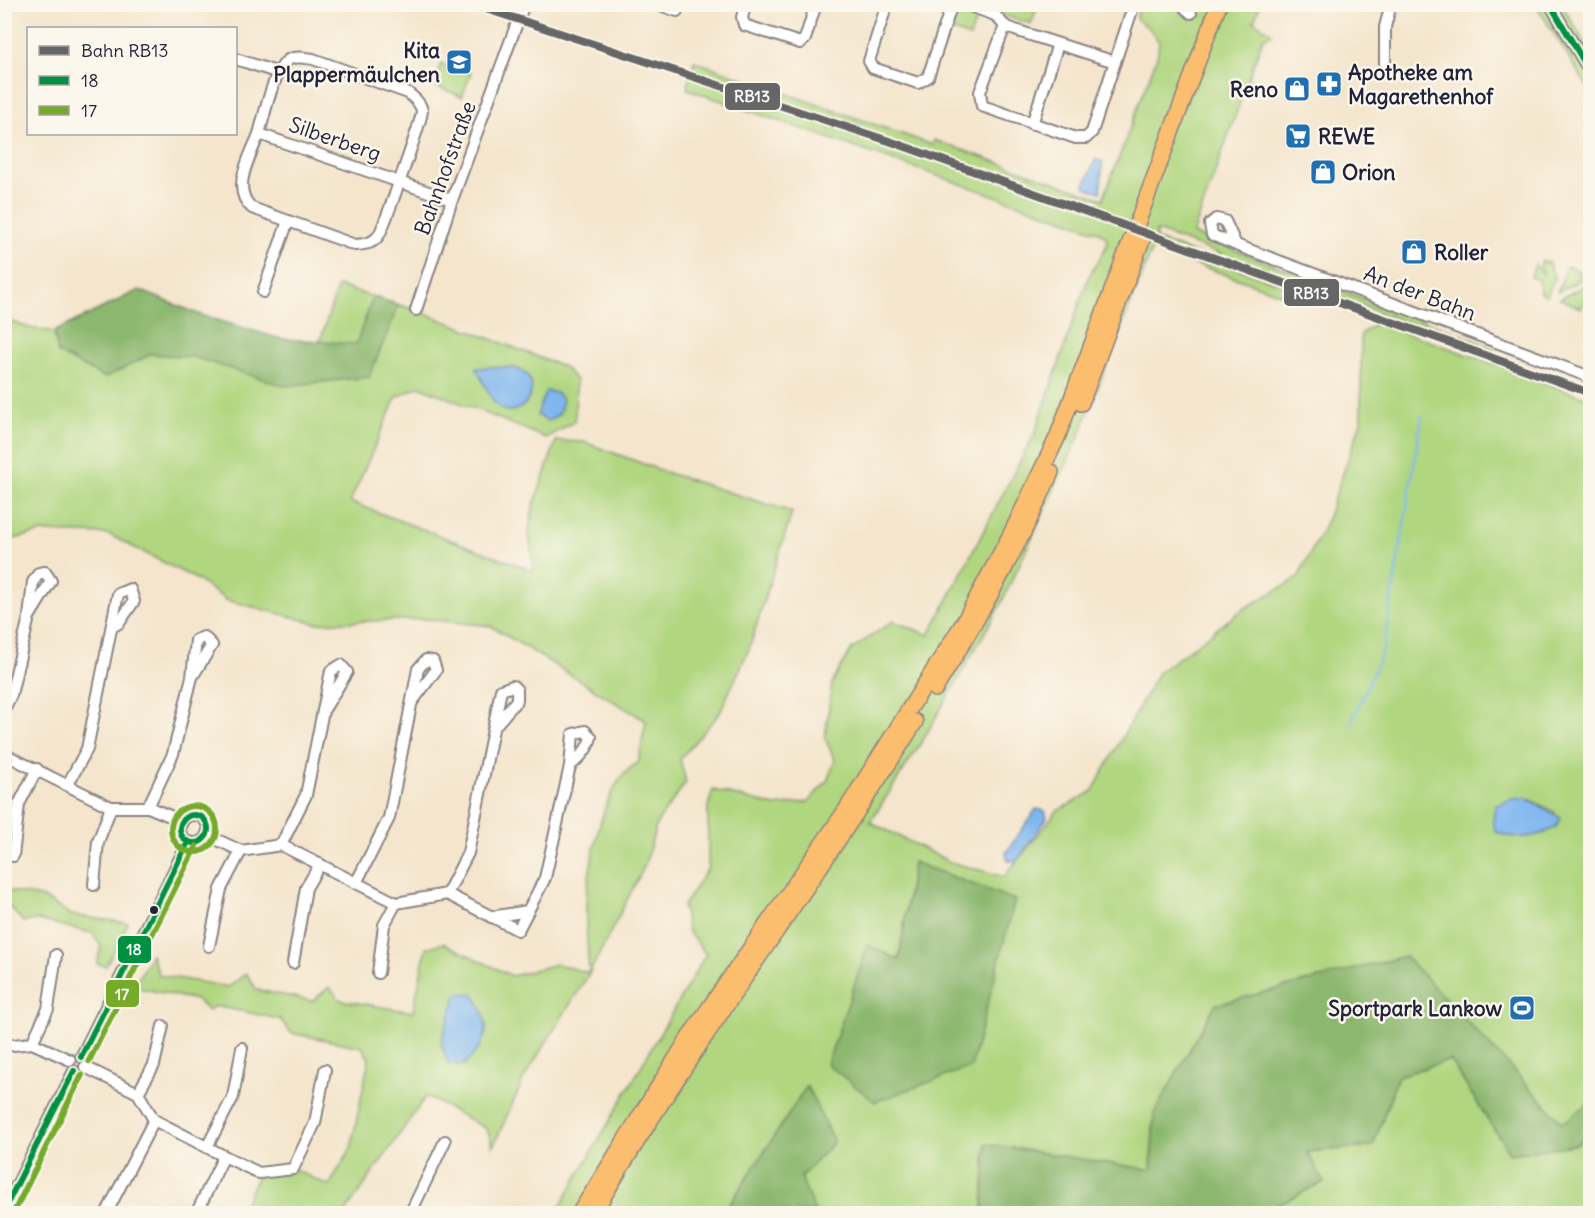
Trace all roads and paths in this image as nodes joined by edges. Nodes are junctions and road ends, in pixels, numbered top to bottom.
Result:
1 (524, 4) edge
2 (657, 4) edge
3 (679, 4) edge
4 (746, 4) edge
5 (816, 4) edge
6 (887, 4) edge
7 (952, 4) edge
8 (964, 4) edge
9 (1134, 4) edge
10 (1181, 4) edge
11 (1219, 4) edge
12 (1230, 4) edge
13 (1391, 4) edge
14 (1550, 4) edge
15 (1191, 12) dead end
16 (1005, 26) junction
17 (1058, 44) junction
18 (237, 58) edge
19 (1115, 62) junction
20 (1385, 64) dead end
21 (1590, 72) edge
22 (279, 73) junction
23 (1032, 124) junction
24 (259, 134) junction
25 (398, 182) junction
26 (452, 200) junction
27 (288, 221) junction
28 (1236, 245) dead end
29 (262, 292) dead end
30 (416, 310) dead end
31 (1590, 378) edge
32 (29, 617) dead end
33 (112, 627) dead end
34 (192, 677) dead end
35 (412, 702) dead end
36 (325, 708) dead end
37 (4, 710) edge
38 (494, 727) dead end
39 (8, 757) edge
40 (570, 766) dead end
41 (37, 769) junction
42 (68, 784) junction
43 (111, 807) junction
44 (148, 807) junction
45 (849, 817) junction
46 (182, 821) junction
47 (207, 835) junction
48 (188, 842) junction
49 (281, 845) junction
50 (241, 851) junction
51 (13, 856) dead end
52 (320, 864) junction
53 (356, 883) junction
54 (94, 885) dead end
55 (447, 894) junction
56 (396, 903) junction
57 (528, 911) junction
58 (490, 917) junction
59 (209, 946) dead end
60 (56, 955) dead end
61 (293, 963) dead end
62 (378, 973) dead end
63 (163, 1026) dead end
64 (32, 1043) junction
65 (4, 1046) edge
66 (242, 1048) dead end
67 (78, 1064) junction
68 (325, 1070) dead end
69 (138, 1094) junction
70 (154, 1120) junction
71 (445, 1141) dead end
72 (207, 1147) junction
73 (224, 1156) junction
74 (117, 1191) junction
75 (4, 1211) edge
76 (106, 1214) edge
77 (116, 1214) edge
78 (196, 1214) edge
79 (410, 1214) edge
80 (579, 1214) edge
81 (592, 1214) edge

1 - 26 street, Bahnhofstraße
2 - 3 street
4 - 5 street
6 - 7 street
8 - 16 street
9 - 19 street
10 - 15 street
11 - 45 highway
12 - 45 highway
13 - 20 street
14 - 21 street
16 - 17 street
16 - 23 street
17 - 19 street
17 - 23 street
18 - 22 street
19 - 23 street
22 - 24 street, Silberberg
22 - 25 street, Silberberg
24 - 25 street, Silberberg
24 - 27 street, Silberberg
25 - 26 street, Silberberg
25 - 27 street, Silberberg
26 - 30 street, Bahnhofstraße
27 - 29 street
28 - 31 street, An der Bahn
32 - 37 street
33 - 42 street
34 - 44 street
35 - 53 street
36 - 49 street
38 - 55 street
39 - 41 street
40 - 57 street
41 - 42 street
41 - 51 street
42 - 43 street
43 - 44 street
43 - 54 street
44 - 46 street
45 - 80 highway
45 - 81 highway
46 - 47 street
46 - 48 street
47 - 48 street
47 - 50 street
48 - 67 street
49 - 50 street
49 - 52 street
50 - 59 street
52 - 53 street
52 - 61 street
53 - 56 street
55 - 56 street
55 - 58 street
56 - 62 street
57 - 58 street
57 - 58 street
60 - 64 street
63 - 69 street
64 - 65 street
64 - 67 street
66 - 72 street
67 - 69 street
67 - 75 street
68 - 73 street
69 - 70 street
70 - 72 street
70 - 74 street
71 - 79 street
72 - 73 street
73 - 78 street
74 - 76 street
74 - 77 street

